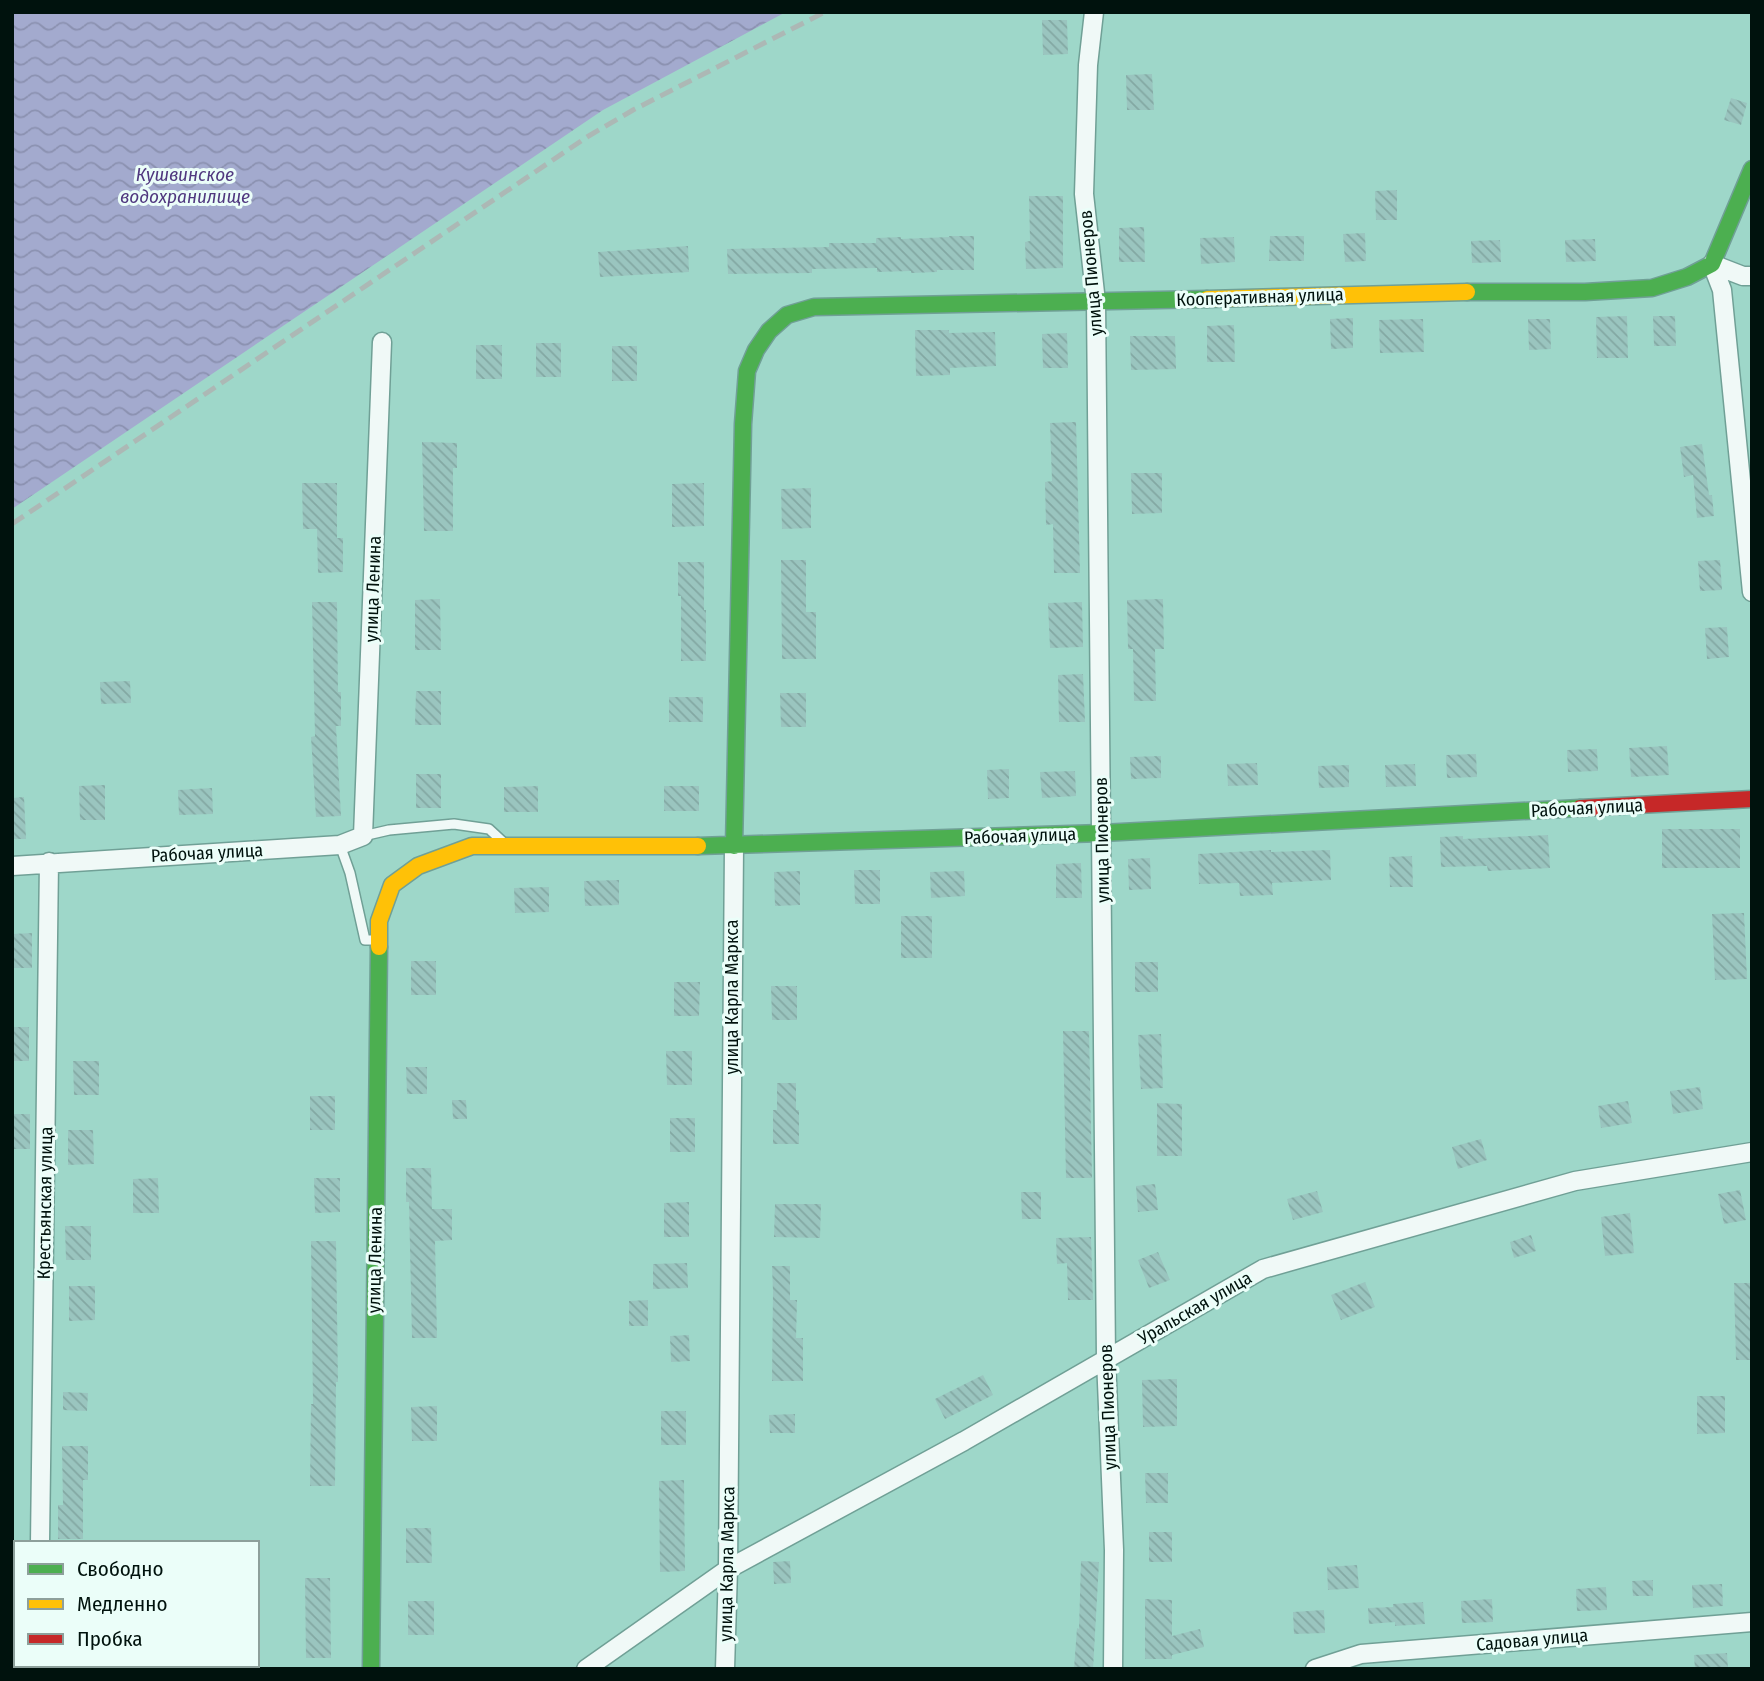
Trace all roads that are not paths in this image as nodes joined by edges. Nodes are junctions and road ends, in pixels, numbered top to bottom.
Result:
1 (1094, 12) edge
2 (1752, 169) edge
3 (1712, 264) junction
4 (1752, 276) edge
5 (1096, 303) junction
6 (769, 331) joint
7 (383, 342) dead end
8 (1752, 592) edge
9 (1752, 799) edge
10 (1102, 833) junction
11 (363, 836) junction
12 (341, 845) junction
13 (508, 846) junction
14 (734, 846) junction
15 (49, 862) junction
16 (12, 866) edge
17 (418, 866) joint
18 (379, 940) junction
19 (1752, 1152) edge
20 (1106, 1359) junction
21 (40, 1541) edge
22 (728, 1569) junction
23 (1752, 1623) edge
24 (371, 1669) edge
25 (586, 1669) edge
26 (725, 1669) edge
27 (1113, 1669) edge
28 (1315, 1669) edge

1 - 5 street, улица Пионеров
2 - 3 main road
3 - 4 street
3 - 5 main road, Кооперативная улица
3 - 8 street
5 - 6 main road, Кооперативная улица
5 - 10 street, улица Пионеров
6 - 14 main road, улица Карла Маркса
7 - 11 street, улица Ленина
9 - 10 main road, Рабочая улица
10 - 14 main road, Рабочая улица
10 - 20 street, улица Пионеров
11 - 12 street, Рабочая улица
11 - 13 lane
12 - 15 street, Рабочая улица
12 - 18 lane
13 - 14 main road, Рабочая улица
13 - 17 main road, Рабочая улица
14 - 22 street, улица Карла Маркса
15 - 16 street, Рабочая улица
15 - 21 street, Крестьянская улица
17 - 18 main road, улица Ленина
18 - 24 main road, улица Ленина
19 - 20 street, Уральская улица
20 - 22 street, Уральская улица
20 - 27 street, улица Пионеров
22 - 25 street, Уральская улица
22 - 26 street, улица Карла Маркса
23 - 28 street, Садовая улица

